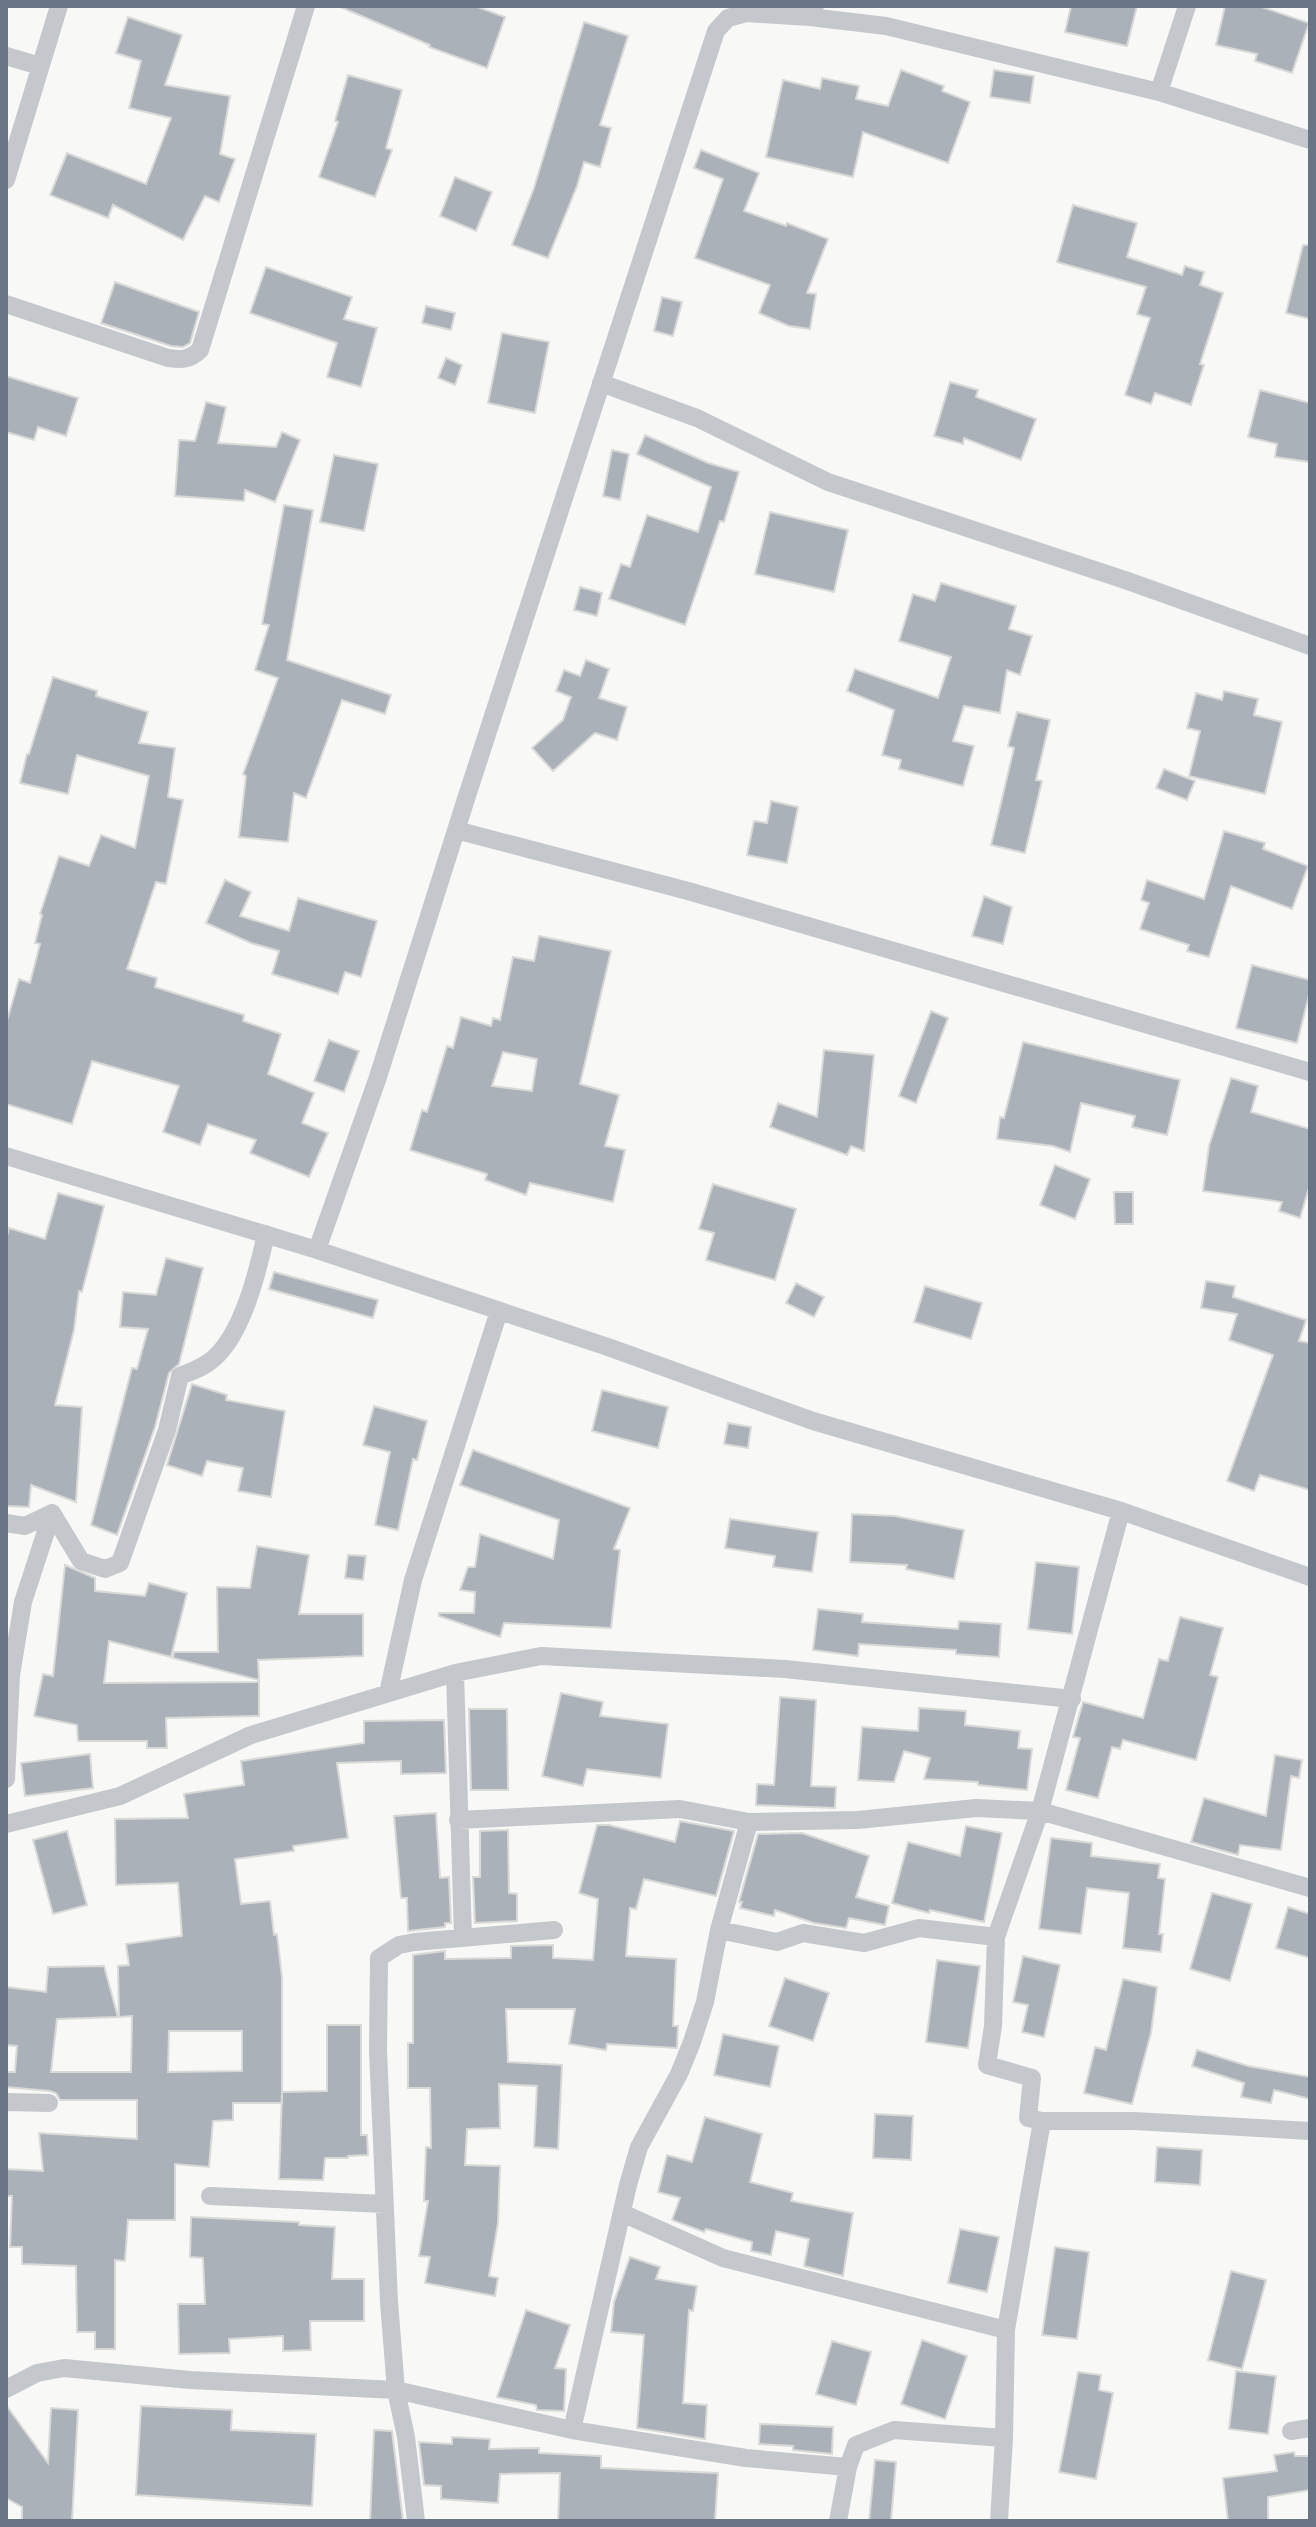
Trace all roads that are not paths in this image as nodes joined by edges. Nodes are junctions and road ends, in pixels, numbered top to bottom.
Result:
1 (59, 6) edge
2 (306, 6) edge
3 (1187, 6) edge
4 (812, 12) edge
5 (860, 14) edge
6 (6, 56) edge
7 (40, 66) junction
8 (1159, 92) junction
9 (1310, 140) edge
10 (6, 180) edge
11 (6, 304) edge
12 (601, 383) junction
13 (1310, 646) edge
14 (456, 830) junction
15 (1310, 1072) edge
16 (6, 1156) edge
17 (266, 1234) junction
18 (317, 1250) junction
19 (499, 1311) junction
20 (1121, 1511) junction
21 (52, 1513) junction
22 (6, 1523) edge
23 (1310, 1577) edge
24 (455, 1673) junction
25 (388, 1693) junction
26 (1072, 1699) junction
27 (6, 1779) edge
28 (1040, 1811) junction
29 (458, 1820) junction
30 (749, 1822) junction
31 (6, 1824) edge
32 (1310, 1888) edge
33 (554, 1930) dead end
34 (719, 1930) junction
35 (463, 1937) junction
36 (996, 1937) junction
37 (6, 2102) edge
38 (49, 2103) dead end
39 (1042, 2121) junction
40 (1310, 2131) edge
41 (210, 2196) dead end
42 (384, 2204) junction
43 (622, 2213) junction
44 (1006, 2330) junction
45 (6, 2389) edge
46 (396, 2390) junction
47 (572, 2430) junction
48 (1004, 2438) junction
49 (848, 2467) junction
50 (416, 2521) edge
51 (838, 2521) edge
52 (999, 2521) edge

1 - 7 street
2 - 11 street
3 - 8 street
4 - 5 street
4 - 12 street
5 - 8 street
6 - 7 street
7 - 10 street
8 - 9 street
12 - 13 street
12 - 14 street
14 - 15 street
14 - 18 street
16 - 17 street
17 - 18 street
17 - 21 street
18 - 19 street
19 - 20 street
19 - 25 street
20 - 23 street
20 - 26 street
21 - 22 street
21 - 27 street
24 - 25 street
24 - 26 street
24 - 29 street
25 - 31 street
26 - 28 street
28 - 30 street
28 - 32 street
28 - 36 street
29 - 30 street
29 - 35 street
30 - 34 street
33 - 35 street
34 - 36 street
34 - 43 street
35 - 42 street
36 - 39 street
37 - 38 street
39 - 40 street
39 - 44 street
41 - 42 street
42 - 46 street
43 - 44 street
43 - 47 street
44 - 48 street
45 - 46 street
46 - 47 street
46 - 50 street
47 - 49 street
48 - 49 street
48 - 52 street
49 - 51 street

